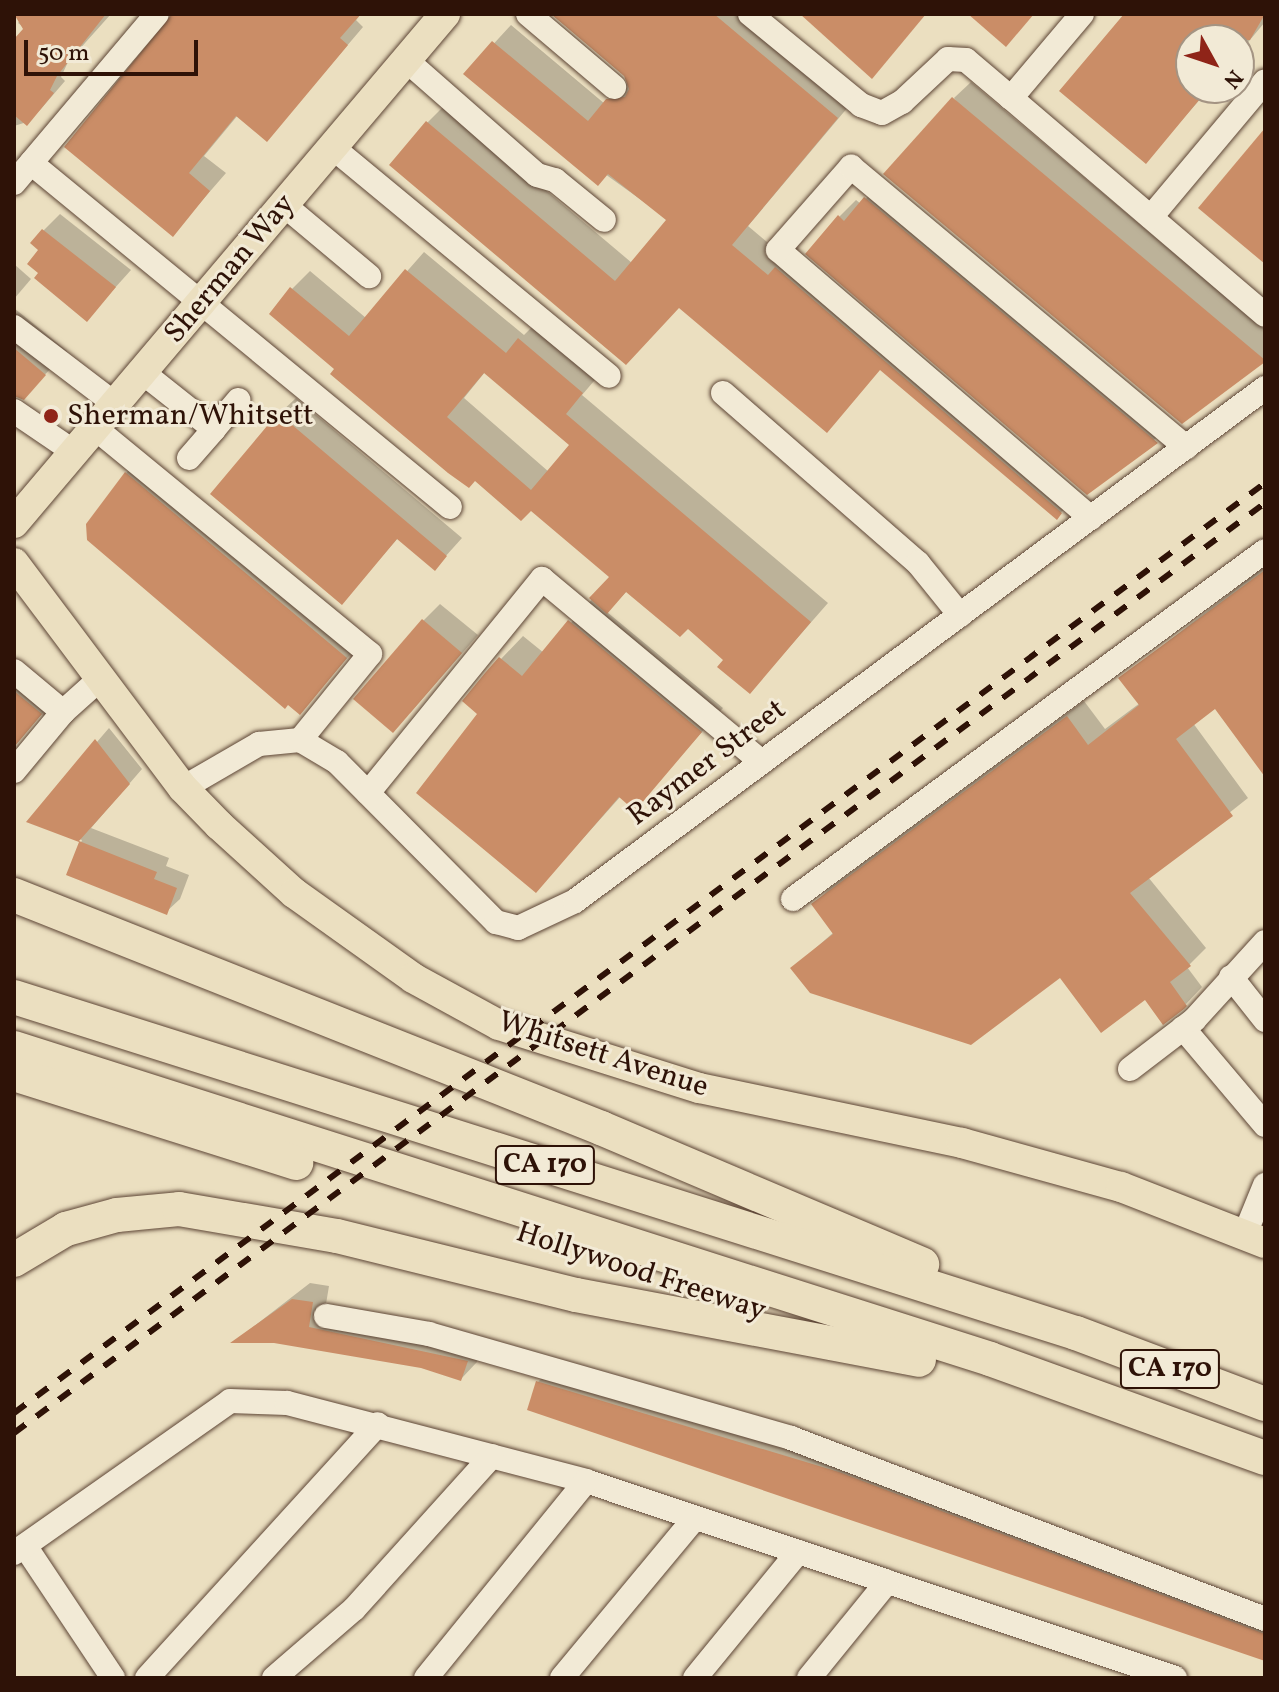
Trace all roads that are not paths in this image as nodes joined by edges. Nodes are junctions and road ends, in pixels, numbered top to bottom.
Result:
1 (157, 14) edge
2 (445, 14) edge
3 (528, 14) edge
4 (750, 14) edge
5 (1082, 14) edge
6 (406, 60) junction
7 (1265, 81) edge
8 (614, 87) dead end
9 (1011, 98) junction
10 (332, 147) junction
11 (31, 163) junction
12 (14, 183) edge
13 (284, 205) junction
14 (1151, 217) junction
15 (604, 220) dead end
16 (369, 276) dead end
17 (200, 304) junction
18 (1265, 315) edge
19 (14, 327) edge
20 (142, 372) junction
21 (609, 376) dead end
22 (1265, 388) edge
23 (723, 393) dead end
24 (238, 400) dead end
25 (115, 404) junction
26 (14, 411) edge
27 (95, 428) junction
28 (214, 429) junction
29 (1186, 447) junction
30 (74, 452) junction
31 (189, 458) dead end
32 (450, 507) dead end
33 (1091, 518) junction
34 (14, 523) edge
35 (1265, 551) edge
36 (14, 563) edge
37 (960, 615) junction
38 (14, 671) edge
39 (102, 677) junction
40 (63, 712) junction
41 (300, 740) junction
42 (762, 762) junction
43 (14, 771) edge
44 (183, 788) junction
45 (368, 793) junction
46 (14, 895) edge
47 (793, 899) dead end
48 (1265, 942) edge
49 (1231, 977) junction
50 (14, 997) edge
51 (1265, 1020) edge
52 (14, 1026) edge
53 (1183, 1028) junction
54 (14, 1048) edge
55 (1130, 1069) dead end
56 (14, 1074) edge
57 (1265, 1125) edge
58 (1265, 1185) edge
59 (1255, 1238) edge
60 (14, 1260) edge
61 (326, 1316) dead end
62 (1076, 1333) junction
63 (919, 1360) junction
64 (1265, 1404) edge
65 (378, 1424) junction
66 (1265, 1437) edge
67 (492, 1456) junction
68 (1265, 1458) edge
69 (586, 1481) junction
70 (1265, 1482) edge
71 (695, 1518) junction
72 (20, 1550) edge
73 (798, 1552) junction
74 (887, 1582) junction
75 (1265, 1619) edge
76 (113, 1678) edge
77 (147, 1678) edge
78 (274, 1678) edge
79 (426, 1678) edge
80 (562, 1678) edge
81 (695, 1678) edge
82 (809, 1678) edge
83 (1175, 1678) edge

1 - 11 street
2 - 6 main road, Sherman Way
3 - 8 street
4 - 9 street
5 - 9 street
6 - 10 main road, Sherman Way
6 - 15 street
7 - 14 street
9 - 14 street
10 - 13 main road, Sherman Way
10 - 21 street
11 - 12 street
11 - 17 street
13 - 16 street
13 - 17 main road, Sherman Way
14 - 18 street
17 - 20 main road, Sherman Way
17 - 32 street
19 - 25 street
20 - 25 main road, Sherman Way
20 - 28 street
22 - 29 street, Raymer Street
23 - 37 street
24 - 28 street
25 - 27 main road, Sherman Way
26 - 30 street
27 - 30 main road, Sherman Way
27 - 41 street
28 - 31 street
29 - 33 street, Raymer Street
29 - 33 street
30 - 34 main road, Sherman Way
33 - 37 street, Raymer Street
35 - 47 street
36 - 39 main road, Whitsett Avenue
37 - 42 street, Raymer Street
38 - 40 street
39 - 40 street
39 - 44 main road, Whitsett Avenue
40 - 43 street
41 - 44 street
41 - 45 street, Raymer Street
42 - 45 street, Raymer Street
42 - 45 street
44 - 59 main road, Whitsett Avenue
46 - 62 highway
48 - 49 street
49 - 51 street
49 - 53 street
50 - 62 highway, CA 170
52 - 66 highway
53 - 55 street
53 - 57 street
54 - 68 highway
56 - 63 highway, Hollywood Freeway / CA 170
58 - 59 street
60 - 63 highway
61 - 75 street
62 - 64 highway, CA 170
63 - 70 highway, Hollywood Freeway / CA 170
65 - 67 street
65 - 72 street
65 - 77 street
67 - 69 street
67 - 78 street
69 - 71 street
69 - 79 street
71 - 73 street
71 - 80 street
72 - 76 street
73 - 74 street
73 - 81 street
74 - 82 street
74 - 83 street

